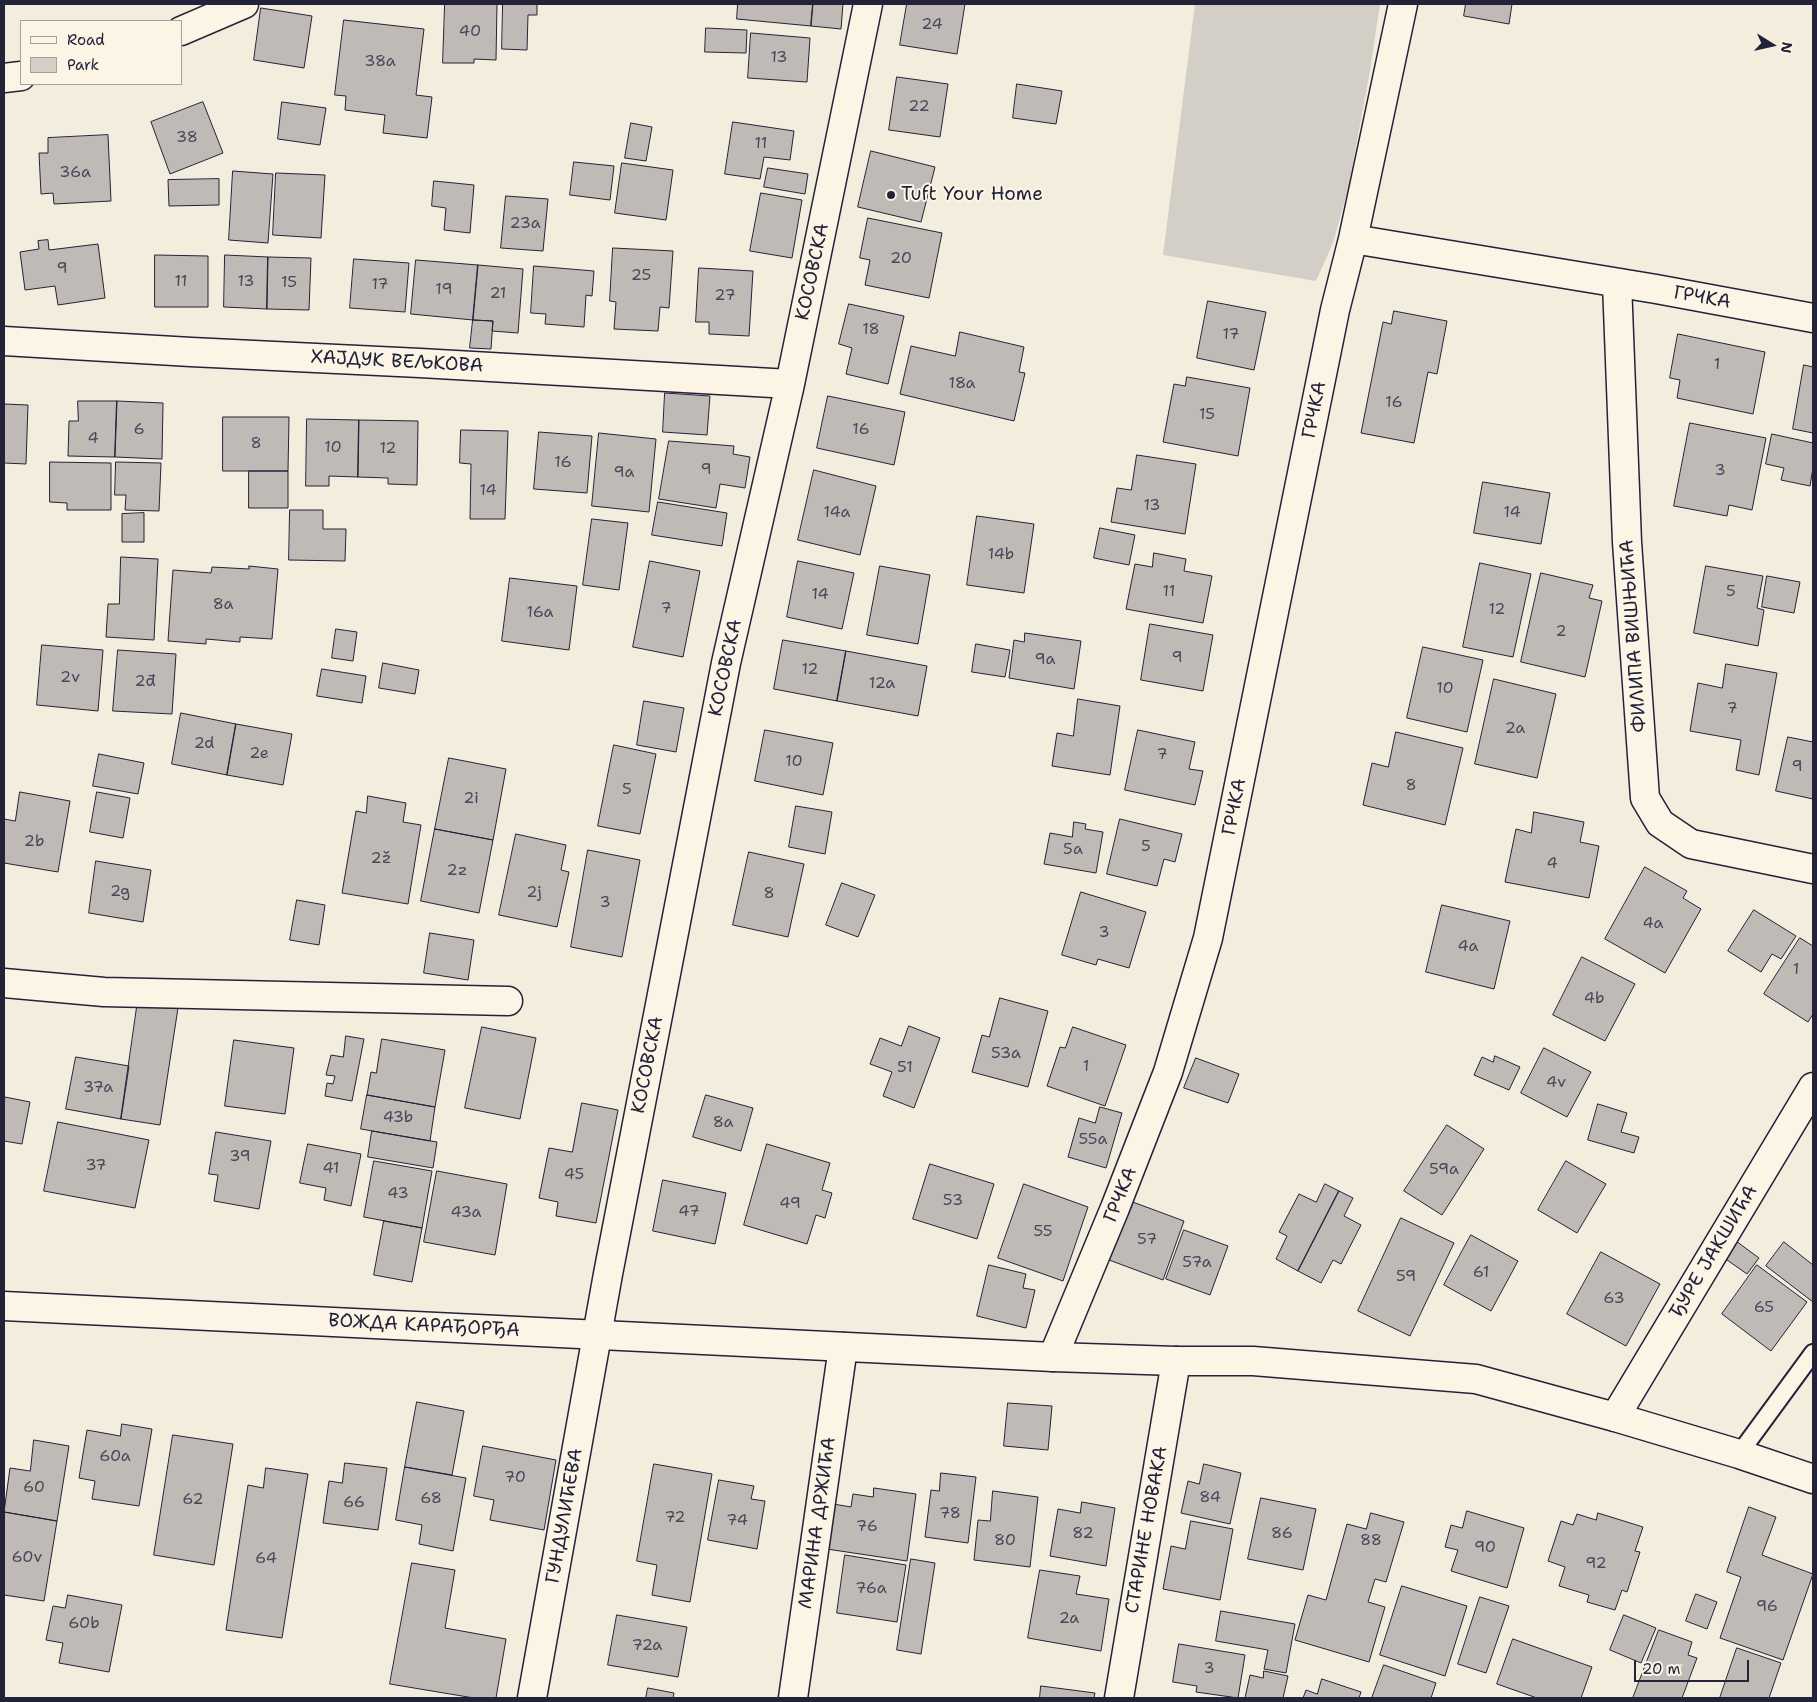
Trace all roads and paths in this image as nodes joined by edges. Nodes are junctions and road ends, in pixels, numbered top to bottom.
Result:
1 (208, 4) edge
2 (244, 4) edge
3 (868, 4) edge
4 (1403, 4) edge
5 (182, 30) edge
6 (182, 31) edge
7 (20, 76) edge
8 (4, 78) edge
9 (1353, 239) junction
10 (1617, 283) junction
11 (1813, 318) edge
12 (4, 341) edge
13 (790, 384) junction
14 (1813, 869) edge
15 (4, 983) edge
16 (508, 1001) dead end
17 (1813, 1087) edge
18 (4, 1306) edge
19 (597, 1334) junction
20 (843, 1347) junction
21 (1813, 1353) edge
22 (1053, 1357) junction
23 (1176, 1361) junction
24 (1615, 1417) junction
25 (1739, 1454) junction
26 (1813, 1479) edge
27 (532, 1698) edge
28 (793, 1698) edge
29 (1119, 1698) edge

1 - 5 street
2 - 6 street
3 - 13 street, КОСОВСКА
4 - 9 street, ГРЧКА
7 - 8 street
9 - 10 street, ГРЧКА
9 - 22 street, ГРЧКА
10 - 11 street, ГРЧКА
10 - 14 street, ФИЛИПА ВИШЊИЋА
12 - 13 street, ХАЈДУК ВЕЉКОВА
13 - 19 street, КОСОВСКА
15 - 16 street
17 - 24 street, ЂУРЕ ЈАКШИЋА
18 - 19 street, ВОЖДА КАРАЂОРЂА
19 - 20 street, ВОЖДА КАРАЂОРЂА
19 - 27 street, ГУНДУЛИЋЕВА
20 - 22 street, ВОЖДА КАРАЂОРЂА
20 - 28 street, МАРИНА ДРЖИЋА
21 - 25 lane
22 - 23 street, ВОЖДА КАРАЂОРЂА
23 - 24 street, ВОЖДА КАРАЂОРЂА
23 - 29 street, СТАРИНЕ НОВАКА
24 - 25 street, ВОЖДА КАРАЂОРЂА
25 - 26 street, ВОЖДА КАРАЂОРЂА

